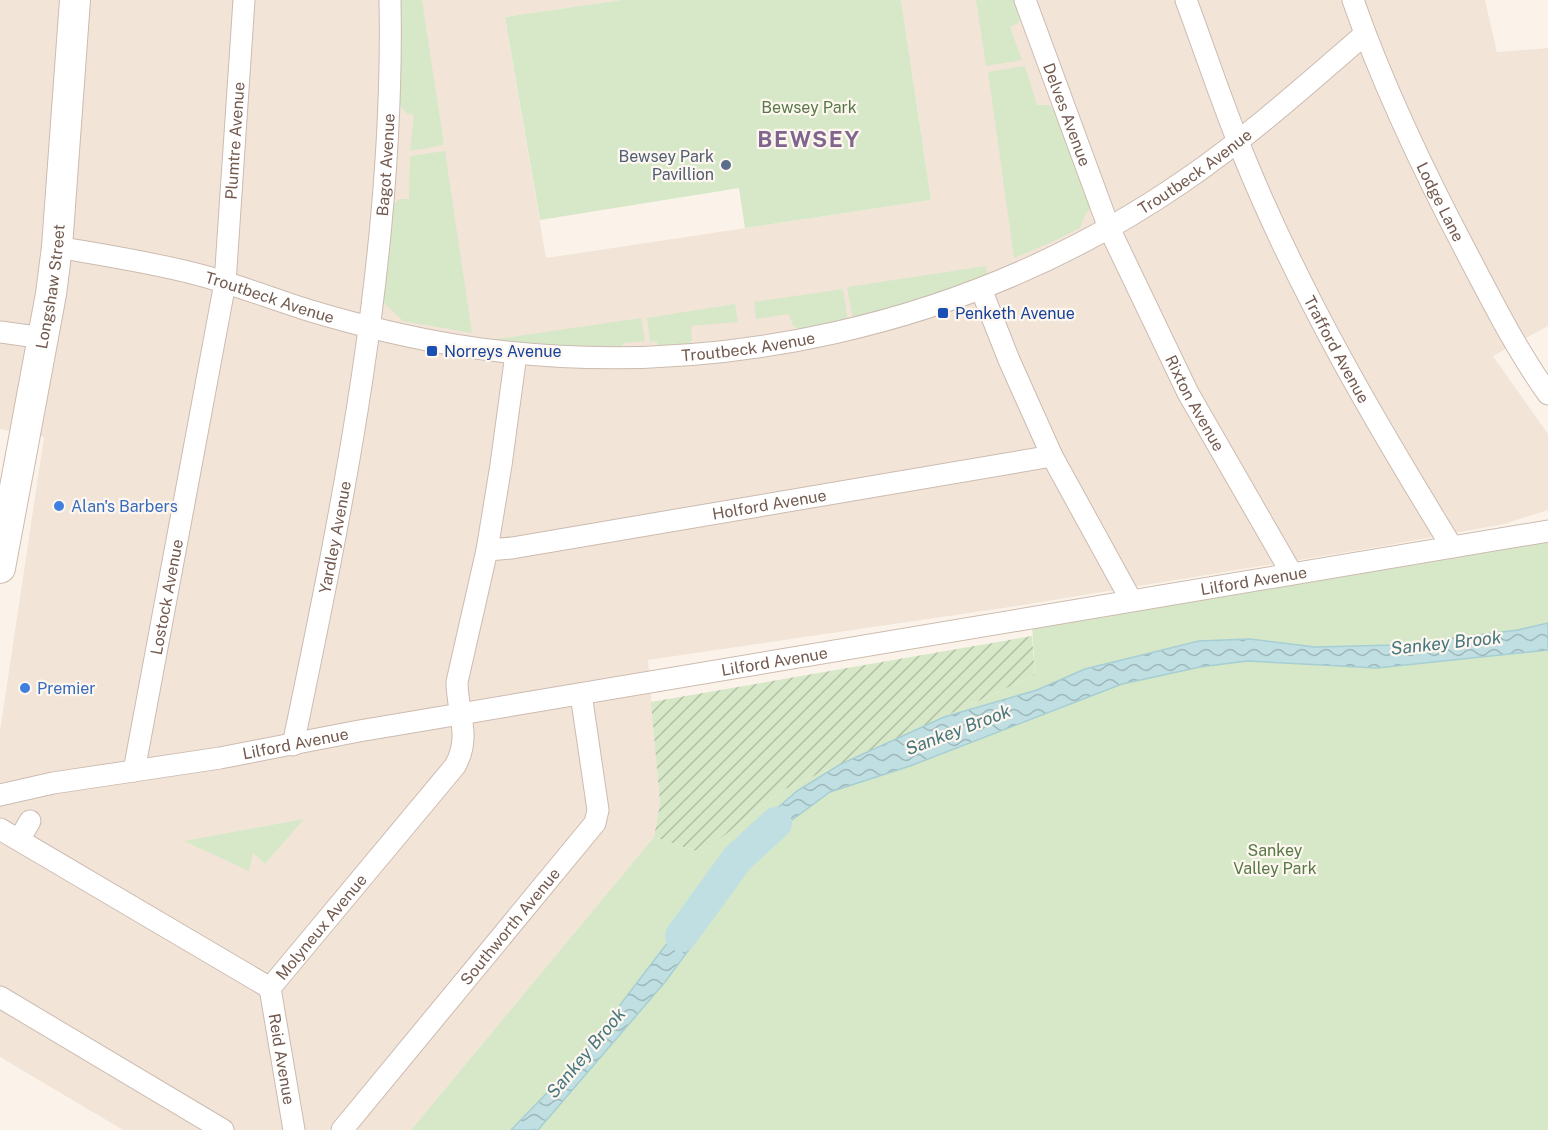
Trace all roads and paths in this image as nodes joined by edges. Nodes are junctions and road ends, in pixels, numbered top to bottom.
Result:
1 (75, 0) edge
2 (244, 0) edge
3 (390, 0) edge
4 (1025, 0) edge
5 (1186, 0) edge
6 (1353, 0) edge
7 (1365, 34) junction
8 (1239, 141) junction
9 (1109, 228) junction
10 (57, 246) junction
11 (225, 283) junction
12 (981, 289) junction
13 (371, 328) junction
14 (0, 332) edge
15 (44, 338) junction
16 (516, 354) junction
17 (1548, 394) edge
18 (1052, 456) junction
19 (1548, 531) edge
20 (1452, 547) junction
21 (487, 550) junction
22 (0, 568) edge
23 (1292, 574) junction
24 (1131, 600) junction
25 (581, 694) junction
26 (461, 714) junction
27 (293, 745) junction
28 (134, 771) junction
29 (0, 795) edge
30 (30, 821) dead end
31 (0, 829) edge
32 (19, 840) junction
33 (270, 988) junction
34 (0, 997) edge
35 (224, 1130) edge
36 (294, 1130) edge
37 (342, 1130) edge

1 - 10 street, Longshaw Street
2 - 11 street, Plumtre Avenue
3 - 13 street, Bagot Avenue
4 - 9 street, Delves Avenue
5 - 8 street, Trafford Avenue
6 - 7 street, Lodge Lane
7 - 8 street, Troutbeck Avenue
7 - 17 street, Lodge Lane
8 - 9 street, Troutbeck Avenue
8 - 20 street, Trafford Avenue
9 - 12 street, Troutbeck Avenue
9 - 23 street, Rixton Avenue
10 - 11 street, Troutbeck Avenue
10 - 15 street, Longshaw Street
11 - 13 street, Troutbeck Avenue
11 - 28 street, Lostock Avenue
12 - 16 street, Troutbeck Avenue
12 - 18 street
13 - 16 street, Troutbeck Avenue
13 - 27 street, Yardley Avenue
14 - 15 street
15 - 22 street, Longshaw Street
16 - 21 street
18 - 21 street, Holford Avenue
18 - 24 street
19 - 20 street, Lilford Avenue
20 - 23 street, Lilford Avenue
21 - 26 street
23 - 24 street, Lilford Avenue
24 - 25 street, Lilford Avenue
25 - 26 street, Lilford Avenue
25 - 37 street, Southworth Avenue
26 - 27 street, Lilford Avenue
26 - 33 street, Molyneux Avenue
27 - 28 street, Lilford Avenue
28 - 29 street, Lilford Avenue
30 - 32 street
31 - 32 street, Molyneux Avenue
32 - 33 street, Molyneux Avenue
33 - 36 street, Reid Avenue
34 - 35 street

